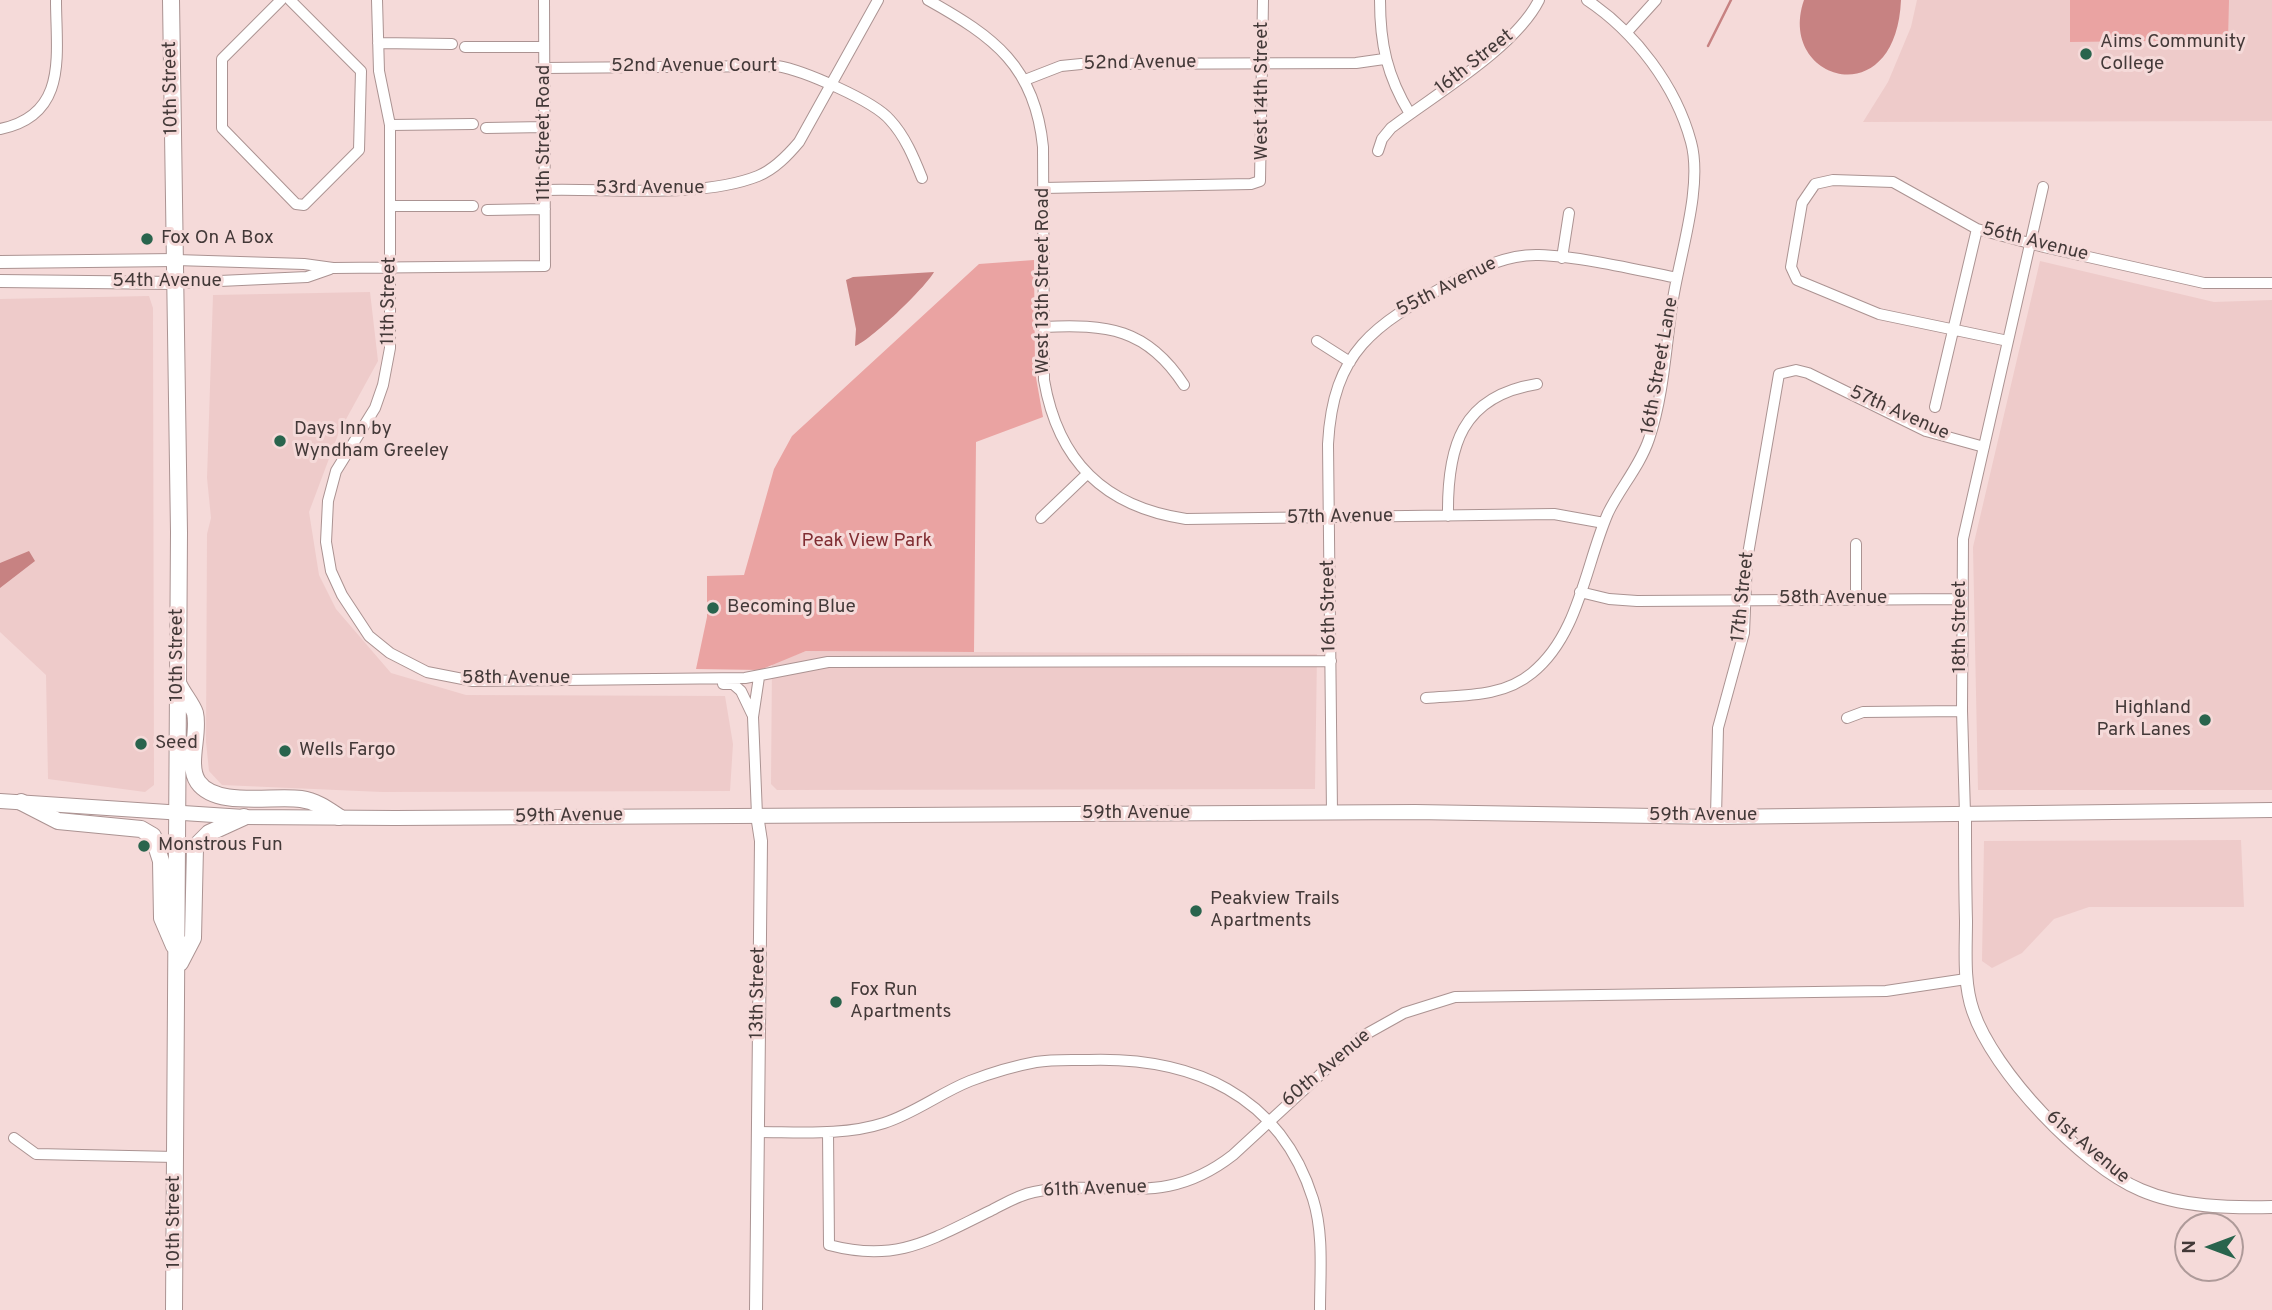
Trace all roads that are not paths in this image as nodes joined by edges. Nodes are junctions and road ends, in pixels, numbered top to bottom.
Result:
1 (56, 0) edge
2 (171, 0) edge
3 (281, 0) edge
4 (289, 0) edge
5 (377, 0) edge
6 (544, 0) edge
7 (878, 0) edge
8 (928, 0) edge
9 (1263, 0) edge
10 (1380, 0) edge
11 (1539, 0) edge
12 (1587, 0) edge
13 (1656, 0) edge
14 (1627, 32) junction
15 (378, 43) junction
16 (452, 44) dead end
17 (465, 47) dead end
18 (544, 47) junction
19 (1384, 59) junction
20 (1263, 63) junction
21 (544, 68) junction
22 (361, 71) junction
23 (379, 71) junction
24 (1025, 80) junction
25 (832, 84) junction
26 (1410, 114) junction
27 (473, 124) dead end
28 (390, 125) junction
29 (545, 127) junction
30 (486, 128) dead end
31 (0, 129) edge
32 (1378, 151) dead end
33 (922, 178) dead end
34 (2043, 187) dead end
35 (1043, 188) junction
36 (545, 190) junction
37 (392, 206) junction
38 (473, 206) dead end
39 (545, 209) junction
40 (487, 210) dead end
41 (1569, 213) dead end
42 (1977, 229) junction
43 (2030, 243) junction
44 (1562, 258) junction
45 (176, 260) junction
46 (0, 262) edge
47 (545, 266) joint
48 (390, 267) junction
49 (333, 268) junction
50 (1677, 278) junction
51 (0, 281) edge
52 (176, 282) junction
53 (2272, 283) edge
54 (1043, 327) junction
55 (1952, 330) junction
56 (1317, 341) dead end
57 (2008, 341) junction
58 (1350, 362) junction
59 (1778, 377) joint
60 (1537, 384) dead end
61 (1184, 385) dead end
62 (1935, 407) dead end
63 (1984, 447) junction
64 (1087, 474) junction
65 (1448, 516) junction
66 (1041, 518) dead end
67 (1329, 518) junction
68 (1604, 523) junction
69 (1856, 544) dead end
70 (338, 587) joint
71 (1580, 592) junction
72 (1856, 598) junction
73 (1962, 599) junction
74 (1746, 600) junction
75 (1331, 661) junction
76 (760, 677) junction
77 (689, 679) junction
78 (177, 683) junction
79 (1426, 698) dead end
80 (1962, 711) junction
81 (753, 717) junction
82 (1847, 718) dead end
83 (0, 801) edge
84 (21, 802) junction
85 (2272, 810) edge
86 (1332, 813) junction
87 (178, 814) junction
88 (1965, 814) junction
89 (757, 815) junction
90 (244, 817) junction
91 (339, 817) junction
92 (1716, 817) junction
93 (177, 961) junction
94 (1966, 979) junction
95 (2003, 1068) joint
96 (1268, 1120) junction
97 (757, 1132) junction
98 (828, 1132) junction
99 (14, 1138) dead end
100 (175, 1157) junction
101 (2272, 1207) edge
102 (174, 1310) edge
103 (756, 1310) edge
104 (1320, 1310) edge

1 - 31 street
2 - 45 main road, 10th Street
3 - 22 street
4 - 22 street
5 - 15 street, 11th Street
6 - 18 street, 11th Street Road
7 - 25 street
8 - 24 street
9 - 20 street, West 14th Street
10 - 19 street
11 - 26 street, 16th Street
12 - 14 street, 16th Street Lane
13 - 14 street
14 - 50 street, 16th Street Lane
15 - 16 street
15 - 23 street, 11th Street
17 - 18 street
18 - 21 street, 11th Street Road
19 - 20 street, 52nd Avenue
19 - 26 street
20 - 24 street, 52nd Avenue
20 - 35 street, West 14th Street
21 - 25 street, 52nd Avenue Court
21 - 29 street, 11th Street Road
22 - 23 street
23 - 28 street, 11th Street
24 - 35 street, West 13th Street Road
25 - 33 street, 52nd Avenue Court
25 - 36 street, 53rd Avenue
26 - 32 street, 16th Street
27 - 28 street
28 - 37 street, 11th Street
29 - 30 street
29 - 36 street, 11th Street Road
34 - 43 street, 18th Street
35 - 54 street, West 13th Street Road
36 - 39 street, 11th Street Road
37 - 38 street
37 - 48 street, 11th Street
39 - 40 street
39 - 47 street, 11th Street Road
41 - 44 street
42 - 43 street, 56th Avenue
42 - 55 street
42 - 55 street, 56th Avenue
43 - 53 street, 56th Avenue
43 - 57 street, 18th Street
44 - 50 street, 55th Avenue
44 - 58 street, 55th Avenue
45 - 46 street, 54th Avenue
45 - 49 street, 54th Avenue
45 - 52 main road, 10th Street
47 - 48 street, 54th Avenue
48 - 49 street, 54th Avenue
48 - 70 street, 11th Street
49 - 52 street, 54th Avenue
50 - 68 street, 16th Street Lane
51 - 52 street, 54th Avenue
52 - 78 main road, 10th Street
54 - 61 street
54 - 64 street, West 13th Street Road
55 - 57 street
55 - 62 street
56 - 58 street
57 - 63 street, 18th Street
58 - 67 street, 16th Street
59 - 63 street, 57th Avenue
59 - 74 street, 17th Street
60 - 65 street
63 - 73 street, 18th Street
64 - 66 street
64 - 67 street, 57th Avenue
65 - 67 street, 57th Avenue
65 - 68 street, 57th Avenue
67 - 75 street, 16th Street
68 - 71 street, 16th Street Lane
69 - 72 street
70 - 77 street, 58th Avenue
71 - 74 street, 58th Avenue
71 - 79 street, 16th Street Lane
72 - 73 street, 58th Avenue
72 - 74 street, 58th Avenue
73 - 80 street, 18th Street
74 - 92 street, 17th Street
75 - 76 street, 58th Avenue
75 - 86 street, 16th Street
76 - 77 street, 58th Avenue
76 - 81 street, 13th Street
77 - 81 street, 58th Avenue
78 - 87 main road, 10th Street
78 - 91 main road
80 - 82 street
80 - 88 street, 18th Street
81 - 89 street, 13th Street
83 - 84 main road, 59th Avenue
84 - 87 main road, 59th Avenue
84 - 93 main road
85 - 88 main road, 59th Avenue
86 - 89 main road, 59th Avenue
86 - 92 main road, 59th Avenue
87 - 90 main road, 59th Avenue
87 - 93 main road, 10th Street
88 - 92 main road, 59th Avenue
88 - 94 street, 18th Street
89 - 91 main road, 59th Avenue
89 - 97 street, 13th Street
90 - 91 main road, 59th Avenue
90 - 93 main road
93 - 100 main road, 10th Street
94 - 95 street, 18th Street
94 - 96 street, 60th Avenue
95 - 101 street, 61st Avenue
96 - 98 street, 60th Avenue
96 - 98 street, 61th Avenue
96 - 104 street
97 - 98 street, 60th Avenue
97 - 103 street, 13th Street
99 - 100 street
100 - 102 main road, 10th Street

